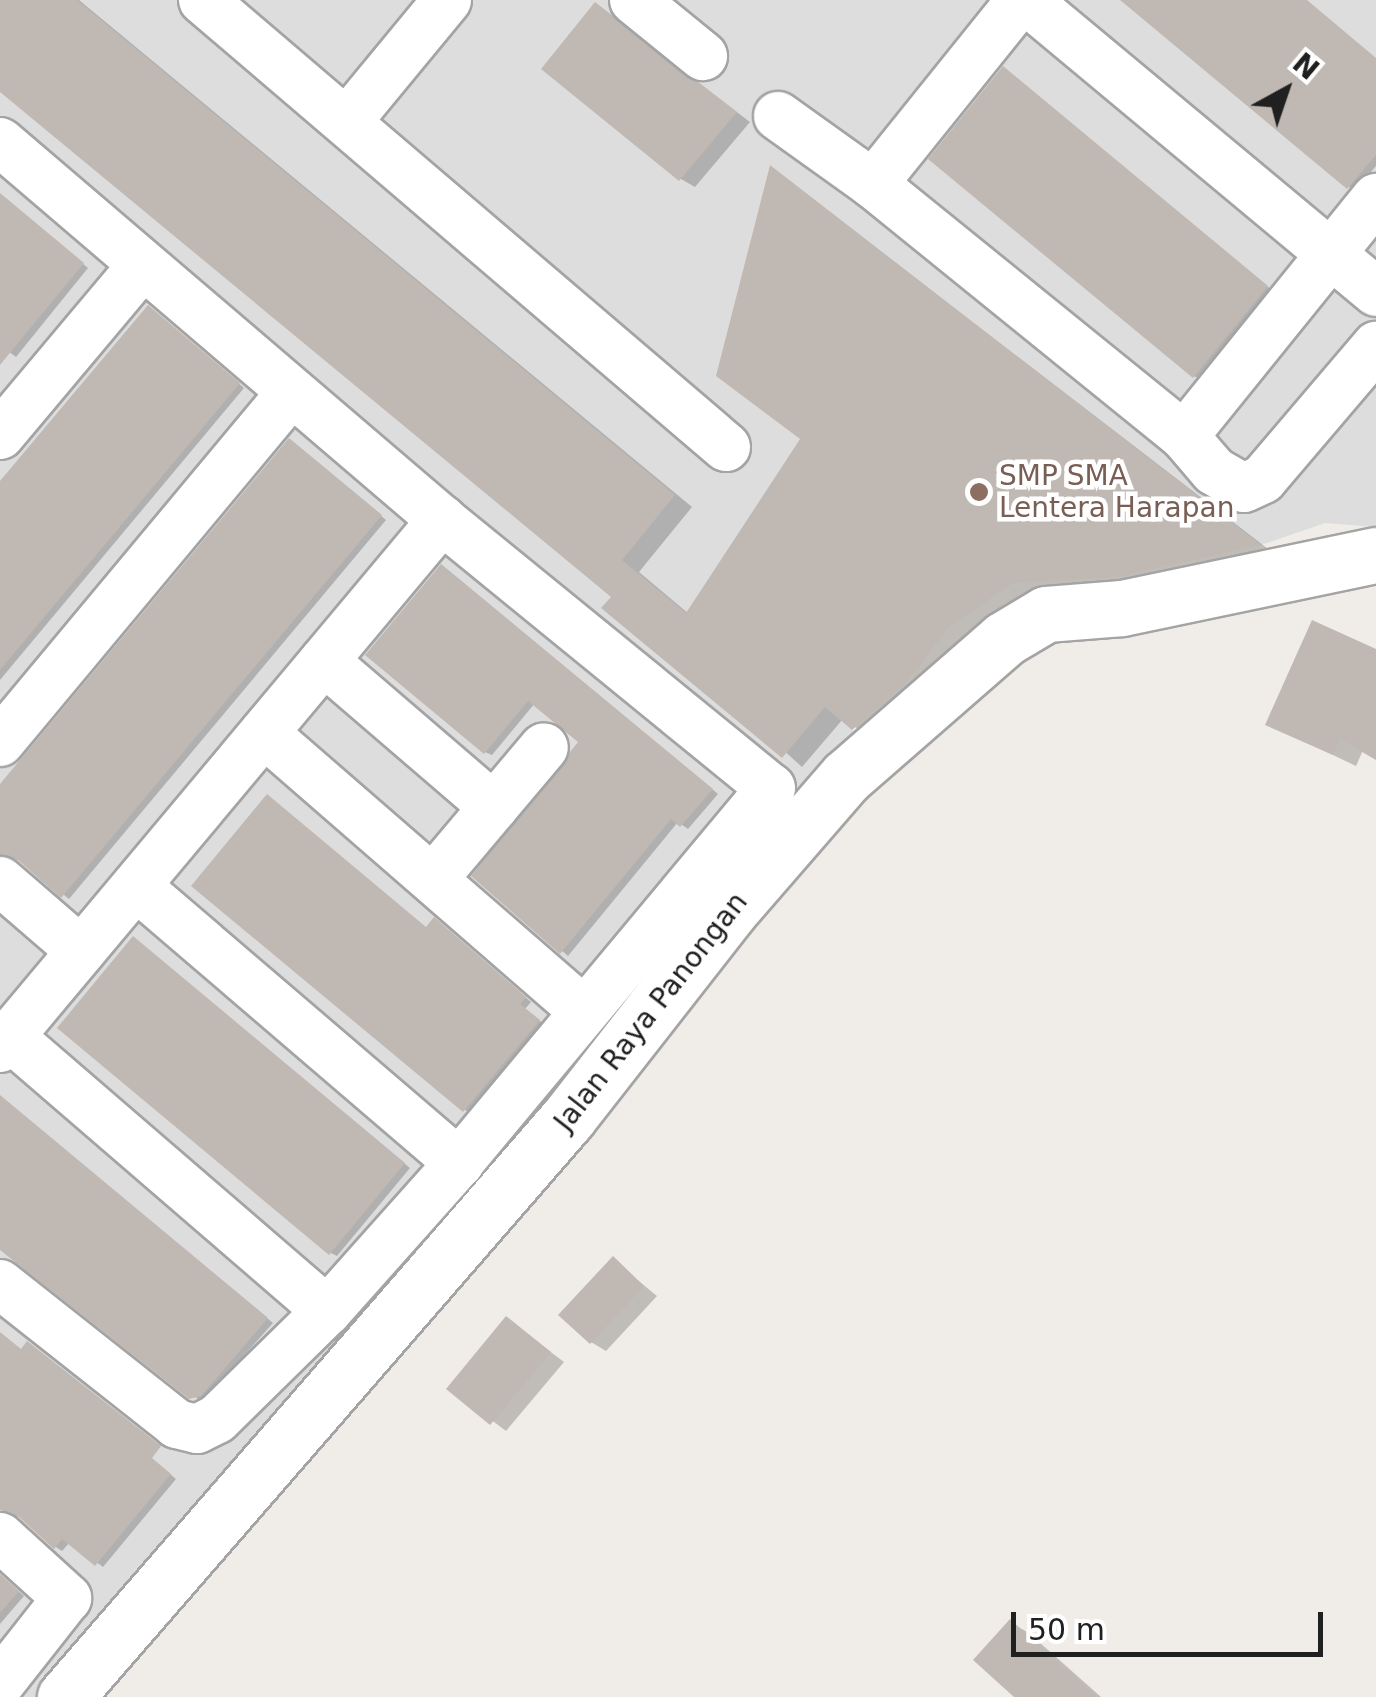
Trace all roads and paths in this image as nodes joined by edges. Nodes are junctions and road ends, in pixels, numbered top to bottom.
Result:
1 (203, 0) edge
2 (447, 0) edge
3 (634, 0) edge
4 (1023, 0) edge
5 (703, 56) dead end
6 (778, 116) dead end
7 (349, 120) junction
8 (0, 142) edge
9 (873, 184) junction
10 (1376, 198) edge
11 (1332, 255) junction
12 (141, 267) junction
13 (1376, 292) edge
14 (1376, 346) edge
15 (291, 394) junction
16 (8, 411) edge
17 (1184, 436) junction
18 (726, 448) dead end
19 (442, 520) junction
20 (1376, 555) edge
21 (324, 660) junction
22 (264, 733) junction
23 (0, 742) edge
24 (544, 748) dead end
25 (494, 807) junction
26 (433, 879) junction
27 (0, 881) edge
28 (136, 886) junction
29 (81, 951) junction
30 (584, 1010) junction
31 (5, 1043) edge
32 (460, 1163) junction
33 (0, 1284) edge
34 (327, 1311) junction
35 (0, 1537) edge
36 (0, 1684) edge
37 (66, 1697) edge

1 - 7 street
2 - 7 street
3 - 5 street
4 - 9 street
4 - 11 street
6 - 9 street
7 - 18 street
8 - 12 street
9 - 17 street
10 - 11 street
11 - 13 street
11 - 17 street
12 - 15 street
12 - 16 street
14 - 17 street
15 - 19 street
15 - 23 street
19 - 21 street
19 - 30 street
20 - 37 street, Jalan Raya Panongan
21 - 22 street
21 - 25 street
22 - 26 street
22 - 28 street
24 - 25 street
25 - 26 street
26 - 30 street
27 - 29 street
28 - 29 street
28 - 32 street
29 - 31 street
30 - 32 street
31 - 34 street
32 - 34 street
33 - 34 street
35 - 36 street

